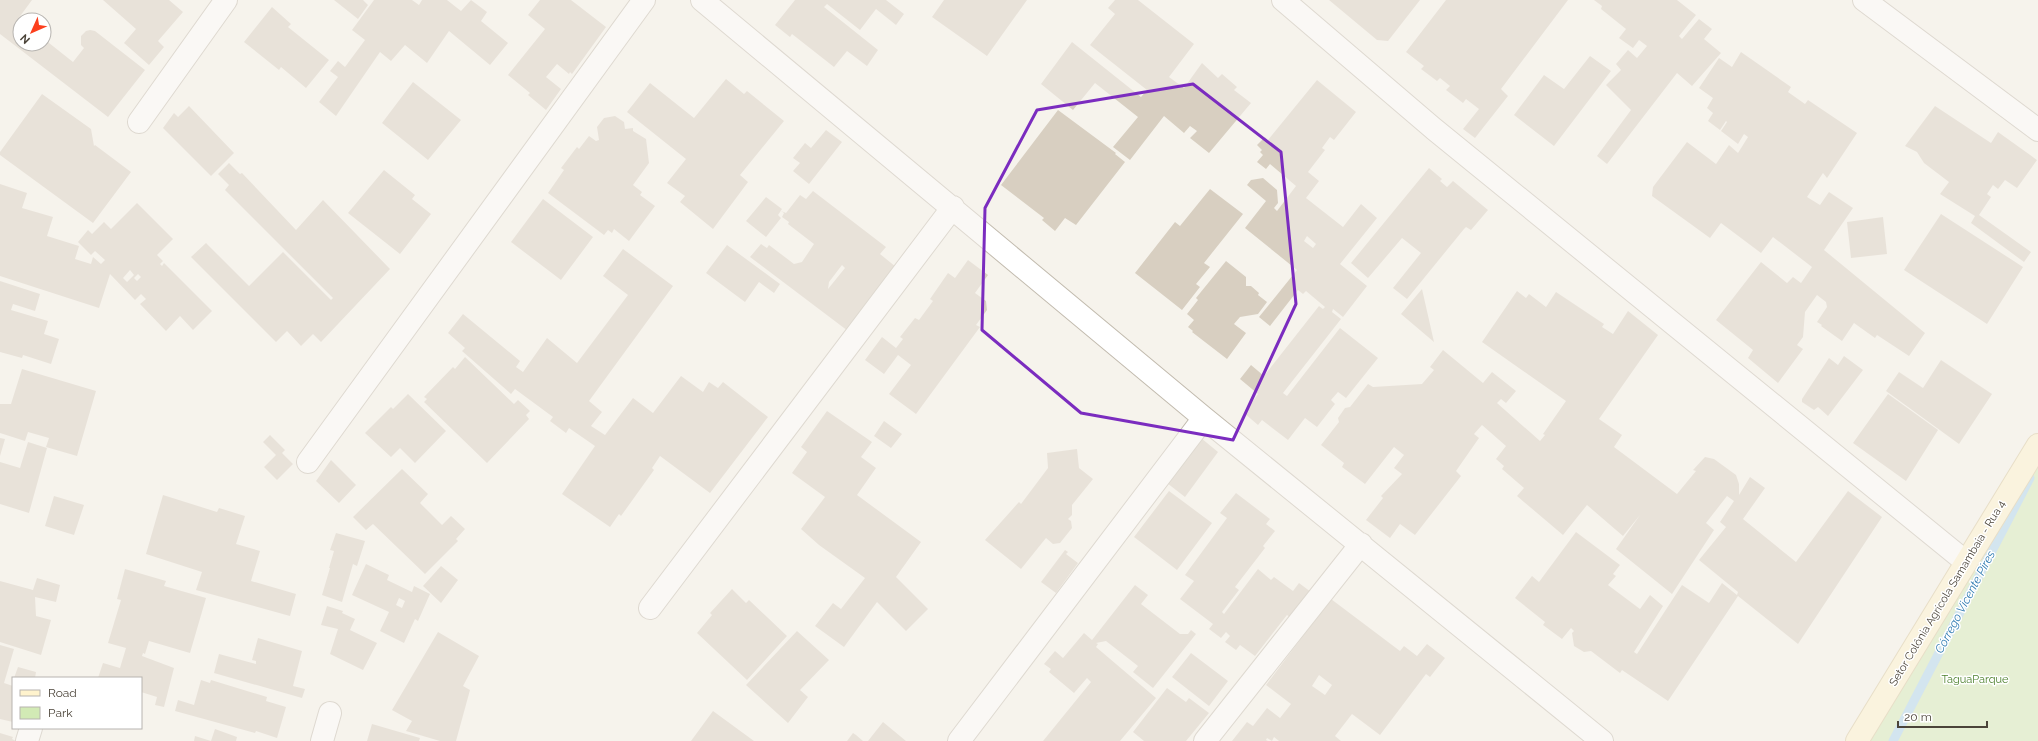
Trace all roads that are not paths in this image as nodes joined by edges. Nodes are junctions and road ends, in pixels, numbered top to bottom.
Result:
1 (226, 0) edge
2 (644, 0) edge
3 (702, 0) edge
4 (1283, 0) edge
5 (1864, 0) edge
6 (139, 122) dead end
7 (2038, 130) edge
8 (952, 207) junction
9 (1204, 418) junction
10 (2038, 445) edge
11 (308, 462) dead end
12 (1361, 544) junction
13 (1966, 562) junction
14 (650, 608) dead end
15 (330, 713) dead end
16 (31, 729) edge
17 (27, 741) edge
18 (322, 741) edge
19 (959, 741) edge
20 (1204, 741) edge
21 (1602, 741) edge
22 (1857, 741) edge

1 - 6 street
2 - 11 street
3 - 8 street
4 - 13 street
5 - 7 street
8 - 9 street
8 - 14 street
9 - 12 street
9 - 19 street
10 - 13 street, Setor Colônia Agrícola Samambaia - Rua 4
12 - 20 street
12 - 21 street
13 - 22 street, Setor Colônia Agrícola Samambaia - Rua 4
15 - 18 street
16 - 17 street

